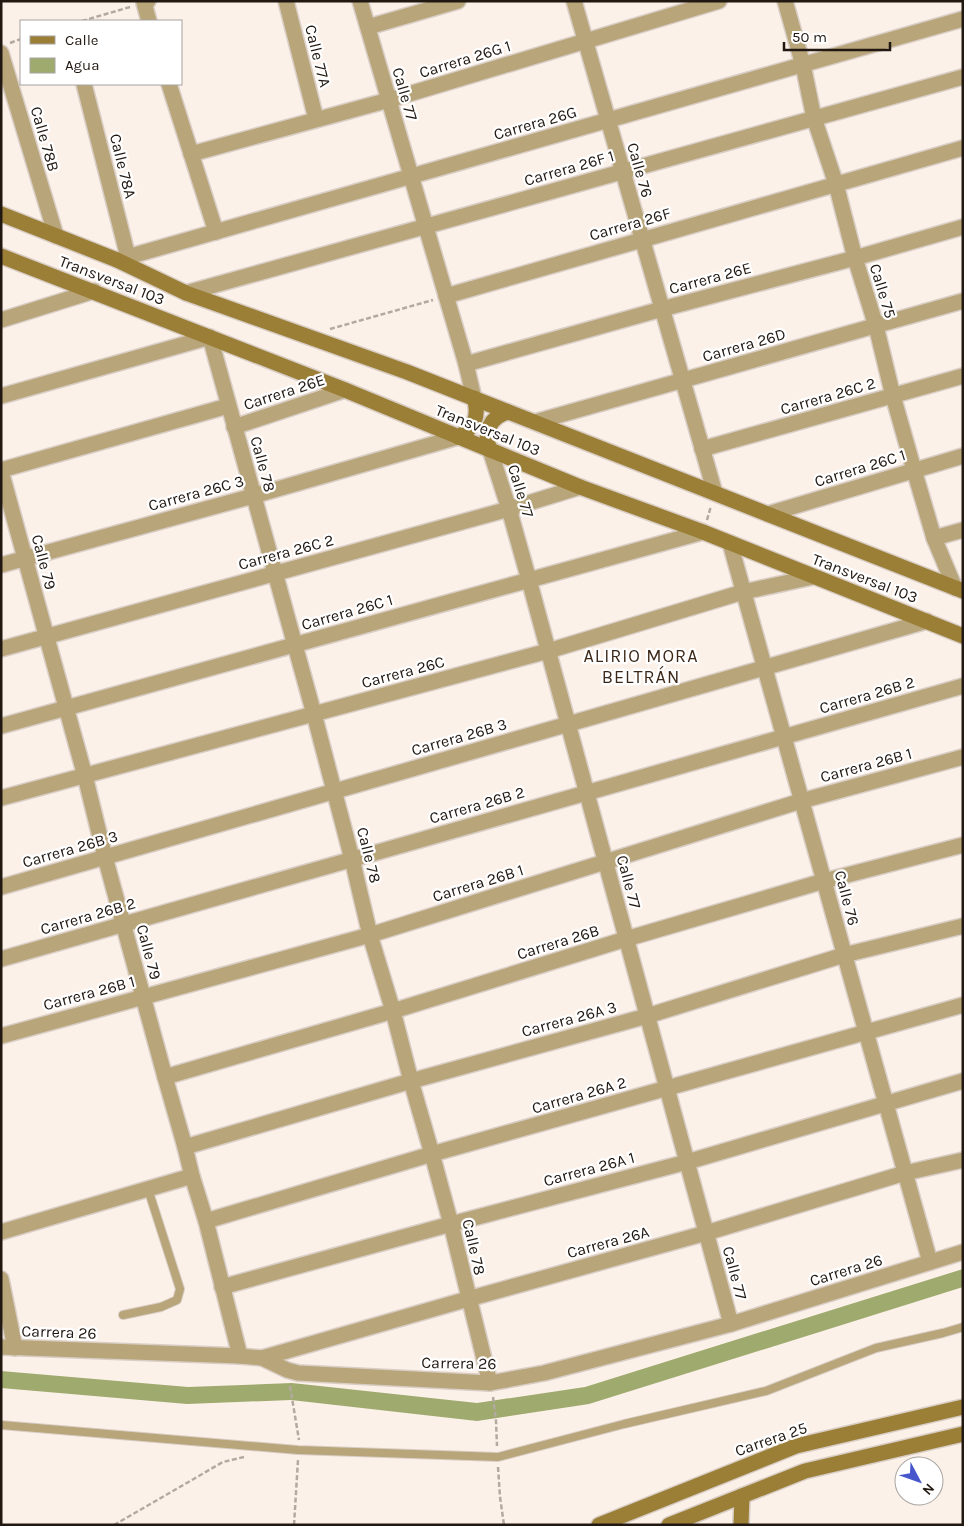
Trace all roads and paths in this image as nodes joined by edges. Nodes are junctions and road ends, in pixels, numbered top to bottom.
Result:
1 (286, 1) edge
2 (360, 1) edge
3 (458, 1) edge
4 (574, 1) edge
5 (719, 1) edge
6 (786, 1) edge
7 (146, 2) edge
8 (963, 19) edge
9 (85, 20) edge
10 (150, 20) edge
11 (368, 27) junction
12 (585, 41) junction
13 (1, 53) edge
14 (803, 65) junction
15 (963, 77) edge
16 (84, 85) edge
17 (169, 85) edge
18 (389, 100) junction
19 (814, 118) junction
20 (316, 120) junction
21 (608, 120) junction
22 (963, 148) edge
23 (191, 154) junction
24 (622, 171) junction
25 (411, 176) junction
26 (836, 184) junction
27 (1, 214) edge
28 (426, 226) junction
29 (963, 227) edge
30 (216, 232) junction
31 (56, 236) junction
32 (642, 239) junction
33 (1, 256) edge
34 (855, 258) junction
35 (122, 259) junction
36 (94, 291) junction
37 (186, 293) junction
38 (446, 296) junction
39 (963, 301) edge
40 (662, 309) junction
41 (1, 320) edge
42 (876, 326) junction
43 (307, 335) junction
44 (210, 337) junction
45 (466, 364) junction
46 (963, 376) edge
47 (682, 381) junction
48 (345, 390) junction
49 (1, 396) edge
50 (893, 396) junction
51 (474, 398) junction
52 (228, 406) junction
53 (508, 412) junction
54 (535, 422) junction
55 (234, 427) junction
56 (458, 437) junction
57 (702, 449) junction
58 (490, 450) junction
59 (963, 456) edge
60 (1, 470) edge
61 (914, 470) junction
62 (580, 487) junction
63 (716, 493) junction
64 (253, 496) junction
65 (509, 509) junction
66 (768, 514) junction
67 (963, 530) edge
68 (703, 532) junction
69 (934, 538) junction
70 (730, 543) junction
71 (25, 558) junction
72 (1, 565) edge
73 (274, 574) junction
74 (813, 577) junction
75 (529, 580) junction
76 (959, 590) edge
77 (743, 592) junction
78 (927, 621) junction
79 (963, 636) edge
80 (46, 637) junction
81 (294, 645) junction
82 (1, 649) edge
83 (548, 651) junction
84 (764, 668) junction
85 (963, 686) edge
86 (66, 708) junction
87 (314, 714) junction
88 (568, 724) junction
89 (1, 726) edge
90 (784, 736) junction
91 (963, 756) edge
92 (85, 776) junction
93 (333, 791) junction
94 (586, 792) junction
95 (1, 798) edge
96 (801, 801) junction
97 (963, 845) edge
98 (106, 857) junction
99 (352, 859) junction
100 (605, 861) junction
101 (824, 881) junction
102 (1, 887) edge
103 (124, 924) junction
104 (963, 926) edge
105 (370, 934) junction
106 (626, 939) junction
107 (844, 955) junction
108 (1, 958) edge
109 (143, 997) junction
110 (963, 1005) edge
111 (393, 1011) junction
112 (647, 1016) junction
113 (866, 1032) junction
114 (1, 1036) edge
115 (165, 1077) junction
116 (411, 1081) junction
117 (963, 1081) edge
118 (667, 1088) junction
119 (886, 1103) junction
120 (185, 1147) junction
121 (432, 1154) junction
122 (963, 1160) edge
123 (687, 1162) junction
124 (905, 1174) junction
125 (192, 1176) junction
126 (148, 1189) junction
127 (206, 1221) junction
128 (451, 1224) junction
129 (1, 1232) edge
130 (706, 1233) junction
131 (963, 1252) edge
132 (930, 1262) junction
133 (1, 1279) edge
134 (222, 1287) junction
135 (468, 1299) junction
136 (123, 1315) dead end
137 (731, 1324) junction
138 (963, 1327) edge
139 (8, 1347) edge
140 (240, 1356) junction
141 (262, 1358) junction
142 (289, 1381) dead end
143 (491, 1391) junction
144 (963, 1407) edge
145 (1, 1425) edge
146 (963, 1434) edge
147 (298, 1450) junction
148 (246, 1457) dead end
149 (498, 1457) junction
150 (742, 1496) junction
151 (114, 1525) edge
152 (294, 1525) edge
153 (504, 1525) edge
154 (599, 1525) edge
155 (669, 1525) edge
156 (741, 1525) edge

1 - 20 street, Calle 77A
2 - 11 street, Calle 77
3 - 11 street
4 - 12 street, Calle 76
5 - 12 street, Carrera 26G 1
6 - 14 street, Calle 75
7 - 9 path
7 - 10 street
8 - 14 street, Carrera 26G
11 - 18 street, Calle 77
12 - 18 street, Carrera 26G 1
12 - 21 street, Calle 76
13 - 31 street, Calle 78B
14 - 19 street, Calle 75
14 - 21 street, Carrera 26G
15 - 19 street, Carrera 26F 1
16 - 35 street, Calle 78A
17 - 23 street
18 - 20 street, Carrera 26G 1
18 - 25 street, Calle 77
19 - 24 street, Carrera 26F 1
19 - 26 street, Calle 75
20 - 23 street, Carrera 26G 1
21 - 24 street, Calle 76
21 - 25 street, Carrera 26G
22 - 26 street, Carrera 26F
23 - 30 street
24 - 28 street, Carrera 26F 1
24 - 32 street, Calle 76
25 - 28 street, Calle 77
25 - 30 street, Carrera 26G
26 - 32 street, Carrera 26F
26 - 34 street, Calle 75
27 - 31 street, Transversal 103
28 - 37 street, Carrera 26F 1
28 - 38 street, Calle 77
29 - 34 street, Carrera 26E
30 - 35 street, Carrera 26G
31 - 35 street, Transversal 103
32 - 38 street, Carrera 26F
32 - 40 street, Calle 76
33 - 36 street, Transversal 103
34 - 40 street, Carrera 26E
34 - 42 street, Calle 75
35 - 37 street, Transversal 103
36 - 41 street
36 - 44 street, Transversal 103
37 - 43 street, Transversal 103
38 - 43 path
38 - 45 street, Calle 77
39 - 42 street, Carrera 26D
40 - 45 street, Carrera 26E
40 - 47 street, Calle 76
42 - 47 street, Carrera 26D
42 - 50 street, Calle 75
43 - 51 street, Transversal 103
44 - 48 street, Transversal 103
44 - 49 street
44 - 52 street, Calle 78
45 - 51 street, Calle 77
46 - 50 street, Carrera 26C 2
47 - 54 street, Carrera 26D
47 - 57 street, Calle 76
48 - 55 street, Carrera 26E
48 - 56 street, Transversal 103
50 - 57 street, Carrera 26C 2
50 - 61 street, Calle 75
51 - 53 street, Transversal 103
51 - 56 street
52 - 55 street, Calle 78
52 - 60 street
53 - 54 street, Transversal 103
53 - 58 street
54 - 63 street, Transversal 103
55 - 64 street, Calle 78
56 - 58 street, Transversal 103
56 - 64 street, Carrera 26C 3
57 - 63 street, Calle 76
58 - 62 street, Transversal 103
58 - 65 street, Calle 77
59 - 61 street, Carrera 26C 1
60 - 71 street, Calle 79
61 - 66 street, Carrera 26C 1
61 - 69 street, Calle 75
62 - 65 street, Carrera 26C 2
62 - 68 street, Transversal 103
63 - 66 street, Transversal 103
63 - 68 path
64 - 71 street, Carrera 26C 3
64 - 73 street, Calle 78
65 - 73 street, Carrera 26C 2
65 - 75 street, Calle 77
66 - 76 street, Transversal 103
67 - 69 street
68 - 70 street, Transversal 103
68 - 75 street, Carrera 26C 1
69 - 76 street, Calle 75
70 - 74 street, Transversal 103
70 - 77 street, Calle 76
71 - 72 street, Carrera 26C 3
71 - 80 street, Calle 79
73 - 80 street, Carrera 26C 2
73 - 81 street, Calle 78
74 - 77 street, Carrera 26C
74 - 78 street, Transversal 103
75 - 81 street, Carrera 26C 1
75 - 83 street, Calle 77
77 - 83 street, Carrera 26C
77 - 84 street, Calle 76
78 - 79 street, Transversal 103
78 - 84 street, Carrera 26B 3
80 - 82 street, Carrera 26C 2
80 - 86 street, Calle 79
81 - 86 street, Carrera 26C 1
81 - 87 street, Calle 78
83 - 87 street, Carrera 26C
83 - 88 street, Calle 77
84 - 88 street, Carrera 26B 3
84 - 90 street, Calle 76
85 - 90 street, Carrera 26B 2
86 - 89 street, Carrera 26C 1
86 - 92 street, Calle 79
87 - 92 street, Carrera 26C
87 - 93 street, Calle 78
88 - 93 street, Carrera 26B 3
88 - 94 street, Calle 77
90 - 94 street, Carrera 26B 2
90 - 96 street, Calle 76
91 - 96 street, Carrera 26B 1
92 - 95 street, Carrera 26C
92 - 98 street, Calle 79
93 - 98 street, Carrera 26B 3
93 - 99 street, Calle 78
94 - 99 street, Carrera 26B 2
94 - 100 street, Calle 77
96 - 100 street, Carrera 26B 1
96 - 101 street, Calle 76
97 - 101 street, Carrera 26B
98 - 102 street, Carrera 26B 3
98 - 103 street, Calle 79
99 - 103 street, Carrera 26B 2
99 - 105 street, Calle 78
100 - 105 street, Carrera 26B 1
100 - 106 street, Calle 77
101 - 106 street, Carrera 26B
101 - 107 street, Calle 76
103 - 108 street, Carrera 26B 2
103 - 109 street, Calle 79
104 - 107 street, Carrera 26A 3
105 - 109 street, Carrera 26B 1
105 - 111 street, Calle 78
106 - 111 street, Carrera 26B
106 - 112 street, Calle 77
107 - 112 street, Carrera 26A 3
107 - 113 street, Calle 76
109 - 114 street, Carrera 26B 1
109 - 115 street, Calle 79
110 - 113 street, Carrera 26A 2
111 - 115 street, Carrera 26B
111 - 116 street, Calle 78
112 - 116 street, Carrera 26A 3
112 - 118 street, Calle 77
113 - 118 street, Carrera 26A 2
113 - 119 street, Calle 76
115 - 120 street, Calle 79
116 - 120 street, Carrera 26A 3
116 - 121 street, Calle 78
117 - 119 street, Carrera 26A 1
118 - 121 street, Carrera 26A 2
118 - 123 street, Calle 77
119 - 123 street, Carrera 26A 1
119 - 124 street, Calle 76
120 - 125 street, Calle 79
121 - 127 street, Carrera 26A 2
121 - 128 street, Calle 78
122 - 124 street, Carrera 26A
123 - 128 street, Carrera 26A 1
123 - 130 street, Calle 77
124 - 130 street, Carrera 26A
124 - 132 street, Calle 76
125 - 126 street
125 - 127 street, Calle 79
126 - 129 street
126 - 136 lane
127 - 134 street, Calle 79
128 - 134 street, Carrera 26A 1
128 - 135 street, Calle 78
130 - 135 street, Carrera 26A
130 - 137 street, Calle 77
131 - 132 street, Carrera 26
132 - 137 street, Carrera 26
133 - 139 street
134 - 140 street, Calle 79
135 - 141 street, Carrera 26A
135 - 143 street, Calle 78
137 - 143 street, Carrera 26
138 - 149 lane
139 - 140 street, Carrera 26
140 - 141 street, Carrera 26
141 - 143 street, Carrera 26
142 - 147 path
143 - 149 path
144 - 154 street, Carrera 25
145 - 147 lane
146 - 150 street
147 - 149 lane
147 - 152 path
148 - 151 path
149 - 153 path
150 - 155 street
150 - 156 street

